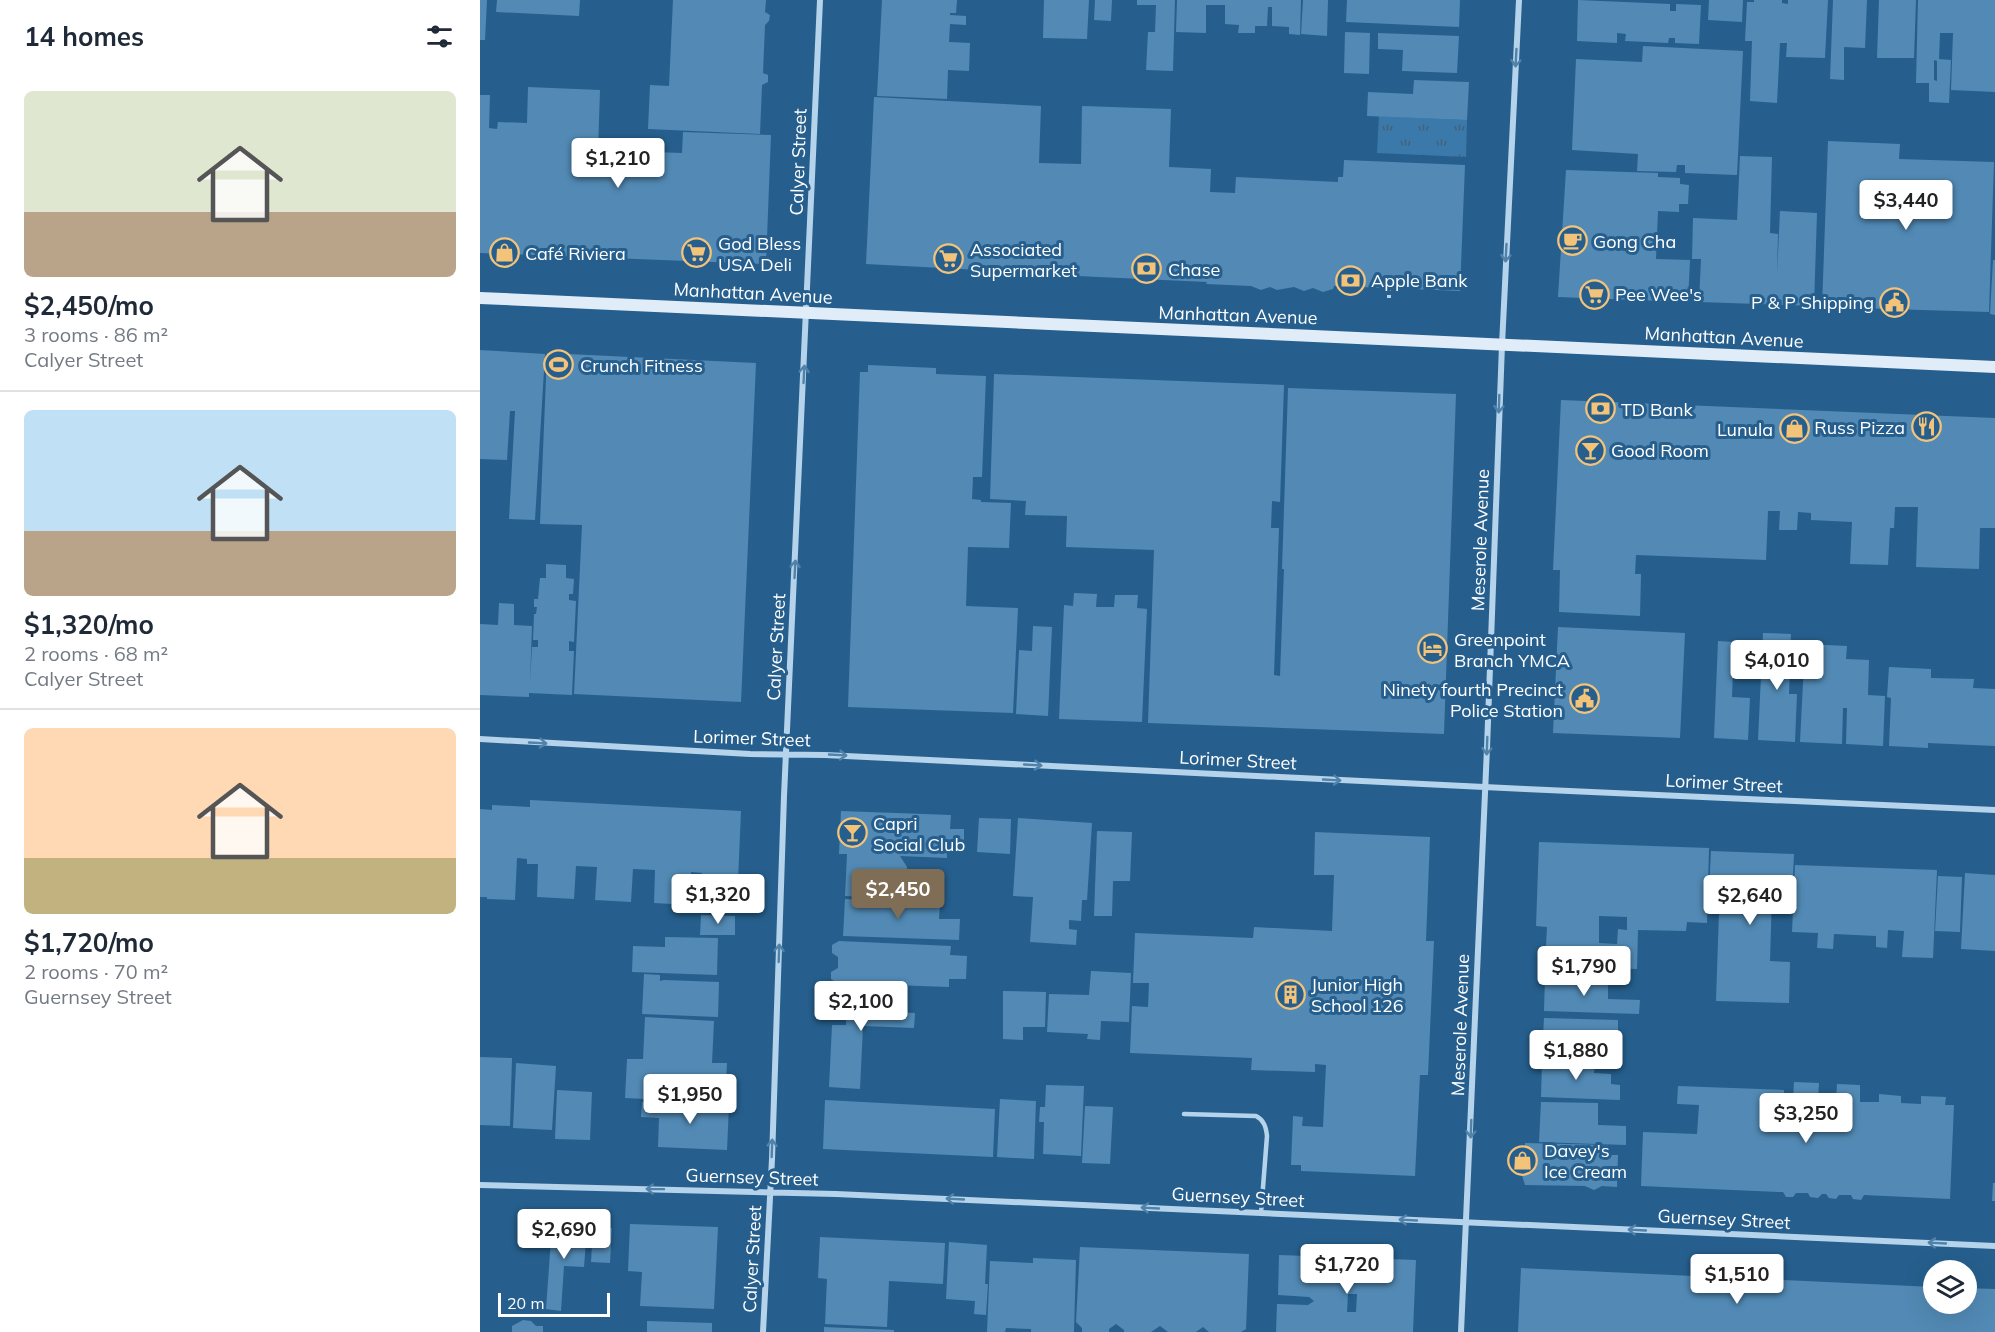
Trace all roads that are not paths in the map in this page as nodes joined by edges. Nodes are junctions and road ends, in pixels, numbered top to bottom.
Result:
1 (820, 0) edge
2 (1519, 0) edge
3 (480, 298) edge
4 (807, 314) junction
5 (1502, 345) junction
6 (1995, 366) edge
7 (480, 739) edge
8 (786, 755) junction
9 (1486, 787) junction
10 (1995, 810) edge
11 (1185, 1114) dead end
12 (480, 1185) edge
13 (770, 1192) junction
14 (1261, 1213) junction
15 (1466, 1222) junction
16 (1995, 1246) edge
17 (763, 1332) edge
18 (1461, 1332) edge

1 - 4 street, Calyer Street
2 -> 5 street, Meserole Avenue
3 - 4 street, Manhattan Avenue
4 - 5 street, Manhattan Avenue
8 -> 4 street, Calyer Street
5 - 6 street, Manhattan Avenue
5 -> 9 street, Meserole Avenue
7 -> 8 street, Lorimer Street
8 -> 9 street, Lorimer Street
13 -> 8 street, Calyer Street
9 - 10 street, Lorimer Street
9 -> 15 street, Meserole Avenue
11 - 14 lane
13 -> 12 street, Guernsey Street
14 -> 13 street, Guernsey Street
13 - 17 street, Calyer Street
15 -> 14 street, Guernsey Street
16 -> 15 street, Guernsey Street
15 - 18 street, Meserole Avenue

